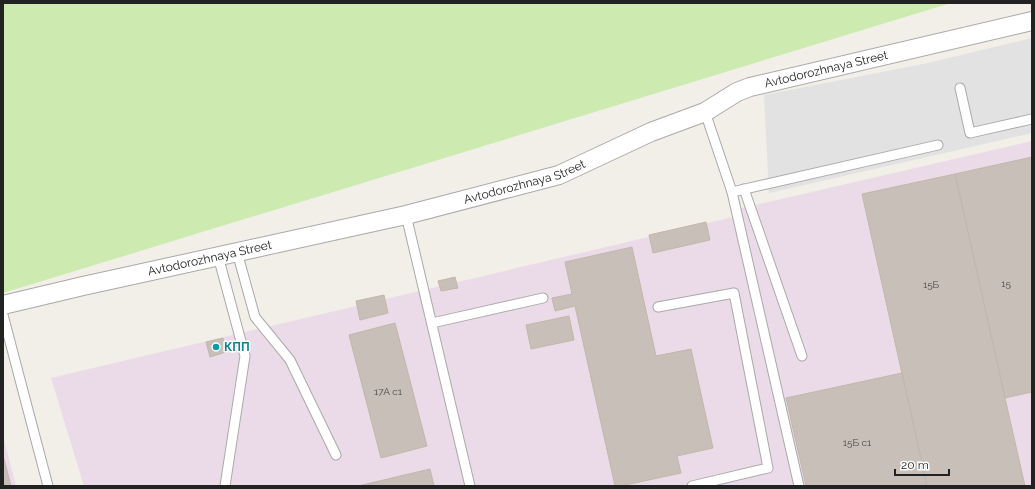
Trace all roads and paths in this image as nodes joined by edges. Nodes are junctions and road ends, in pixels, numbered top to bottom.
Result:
1 (1032, 21) edge
2 (960, 88) dead end
3 (705, 112) junction
4 (1032, 119) edge
5 (938, 145) dead end
6 (744, 189) junction
7 (732, 192) junction
8 (406, 215) junction
9 (237, 252) junction
10 (218, 256) junction
11 (543, 298) dead end
12 (3, 305) edge
13 (658, 307) dead end
14 (3, 315) edge
15 (432, 323) junction
16 (802, 356) dead end
17 (336, 455) dead end
18 (48, 486) edge
19 (225, 486) edge
20 (470, 486) edge
21 (695, 486) edge
22 (799, 486) edge

1 - 3 street, Avtodorozhnaya Street
2 - 4 lane
3 - 7 lane
3 - 8 street, Avtodorozhnaya Street
5 - 6 lane
6 - 7 lane
6 - 16 lane
7 - 22 lane
8 - 9 street, Avtodorozhnaya Street
8 - 15 lane
9 - 10 street, Avtodorozhnaya Street
9 - 17 lane
10 - 12 street, Avtodorozhnaya Street
10 - 19 lane
11 - 15 lane
13 - 21 lane
14 - 18 lane
15 - 20 lane

